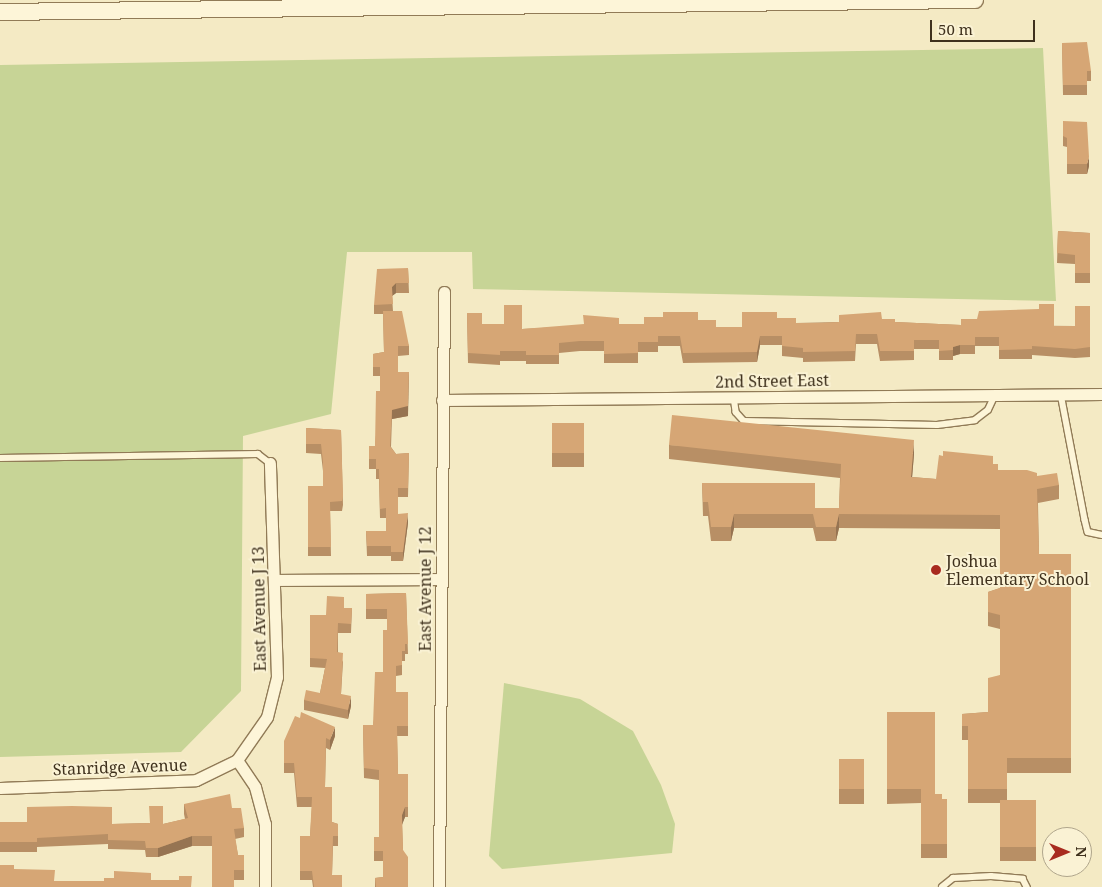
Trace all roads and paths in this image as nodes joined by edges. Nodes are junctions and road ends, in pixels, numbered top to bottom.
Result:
1 (975, 0) edge
2 (825, 1) edge
3 (683, 2) edge
4 (563, 3) edge
5 (453, 4) edge
6 (475, 4) edge
7 (310, 5) edge
8 (105, 6) edge
9 (0, 12) edge
10 (444, 292) dead end
11 (1061, 394) junction
12 (1102, 394) edge
13 (995, 395) junction
14 (734, 397) junction
15 (442, 400) junction
16 (0, 458) edge
17 (270, 464) joint
18 (1102, 536) edge
19 (441, 579) junction
20 (276, 580) junction
21 (237, 760) junction
22 (0, 788) edge
23 (265, 887) edge
24 (439, 887) edge
25 (942, 887) edge
26 (1027, 887) edge

1 - 2 main road
2 - 3 main road
3 - 4 main road
4 - 6 main road
5 - 6 main road
5 - 7 main road
7 - 8 main road
8 - 9 main road
10 - 15 street, East Avenue J 12
11 - 12 street, 2nd Street East
11 - 13 street, 2nd Street East
11 - 18 lane
13 - 14 street, 2nd Street East
13 - 14 lane
14 - 15 street, 2nd Street East
15 - 19 street, East Avenue J 12
16 - 17 lane
17 - 20 street, East Avenue J 13
19 - 20 street
19 - 24 street, East Avenue J 12
20 - 21 street, East Avenue J 13
21 - 22 street, Stanridge Avenue
21 - 23 street
25 - 26 lane

